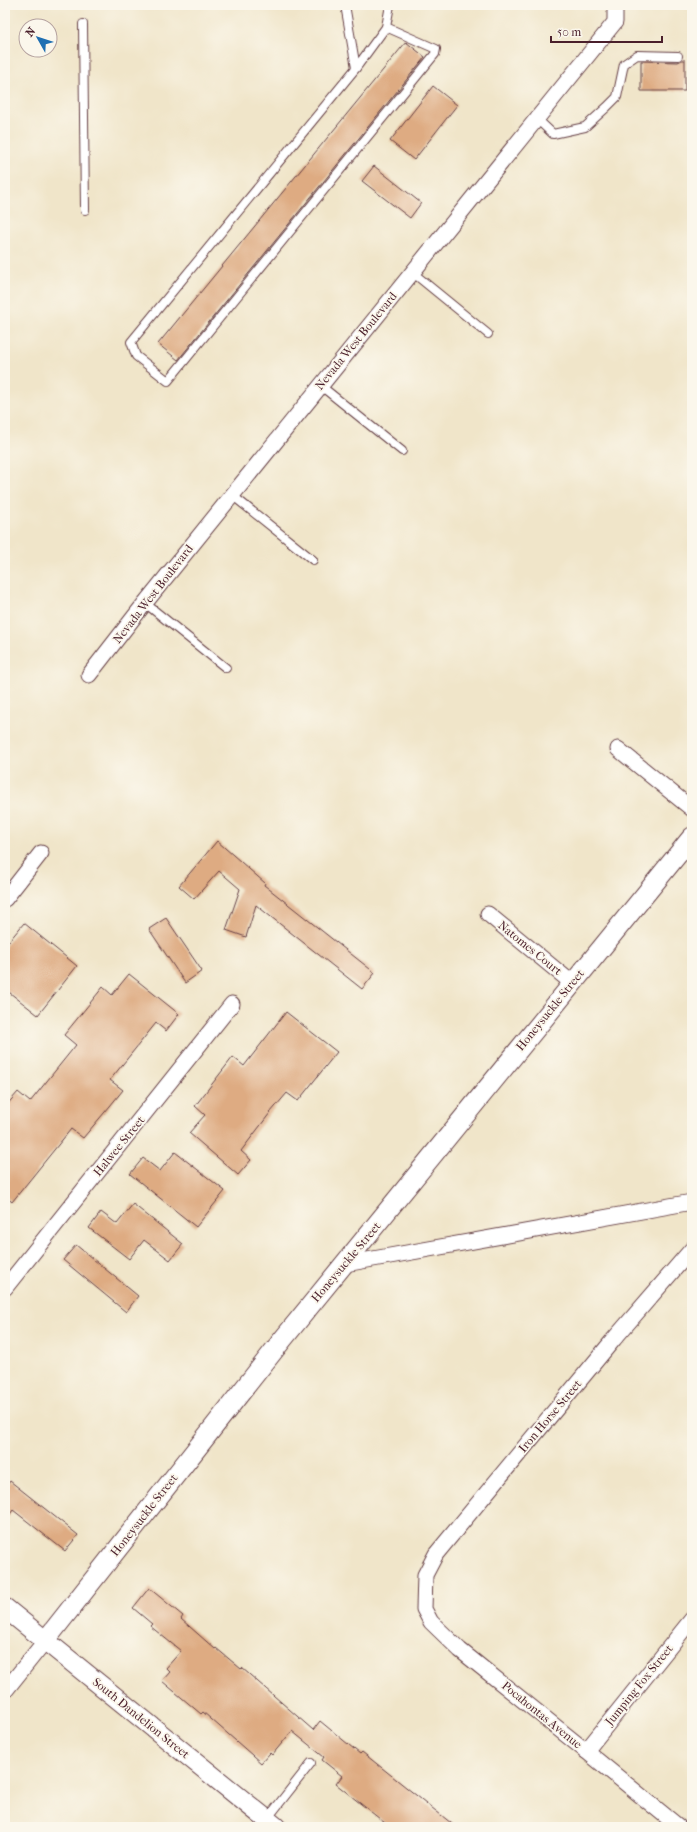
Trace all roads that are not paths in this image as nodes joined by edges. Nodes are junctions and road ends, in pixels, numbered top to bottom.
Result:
1 (345, 5) edge
2 (390, 5) edge
3 (615, 5) edge
4 (83, 24) dead end
5 (386, 27) junction
6 (678, 56) dead end
7 (356, 68) junction
8 (536, 119) junction
9 (85, 210) dead end
10 (412, 272) junction
11 (488, 334) dead end
12 (321, 386) junction
13 (402, 451) dead end
14 (232, 495) junction
15 (313, 560) dead end
16 (145, 603) junction
17 (226, 668) dead end
18 (89, 675) dead end
19 (618, 749) dead end
20 (692, 808) edge
21 (692, 837) edge
22 (41, 854) dead end
23 (5, 898) edge
24 (488, 914) dead end
25 (572, 983) junction
26 (232, 1004) dead end
27 (692, 1202) edge
28 (692, 1249) edge
29 (345, 1264) junction
30 (6, 1284) edge
31 (424, 1592) joint
32 (5, 1608) edge
33 (692, 1619) edge
34 (45, 1641) junction
35 (5, 1691) edge
36 (586, 1751) junction
37 (311, 1763) dead end
38 (272, 1823) edge
39 (679, 1827) edge

1 - 7 lane
2 - 5 lane
3 - 8 street, Nevada West Boulevard
4 - 9 lane
5 - 7 lane
5 - 7 lane
6 - 8 lane
8 - 10 street, Nevada West Boulevard
10 - 11 lane
10 - 12 street, Nevada West Boulevard
12 - 13 lane
12 - 14 street, Nevada West Boulevard
14 - 15 lane
14 - 16 street, Nevada West Boulevard
16 - 17 lane
16 - 18 street, Nevada West Boulevard
19 - 20 street
21 - 25 street, Honeysuckle Street
22 - 23 street
24 - 25 street, Natomes Court
25 - 29 street, Honeysuckle Street
26 - 30 street, Halwee Street
27 - 29 street
28 - 31 street, Iron Horse Street
29 - 34 street, Honeysuckle Street
31 - 36 street, Pocahontas Avenue
32 - 34 street, South Dandelion Street
33 - 36 street, Jumping Fox Street
34 - 35 street, Honeysuckle Street
34 - 38 street, South Dandelion Street
36 - 39 street, Pocahontas Avenue
37 - 38 lane

